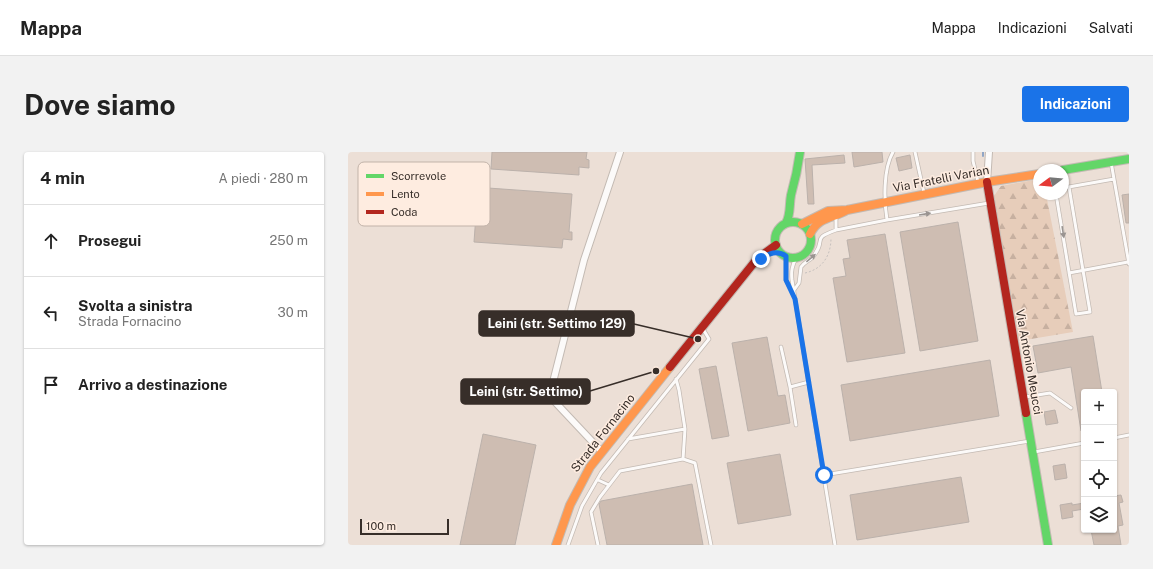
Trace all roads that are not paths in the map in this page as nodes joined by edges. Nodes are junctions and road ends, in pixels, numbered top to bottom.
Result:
1 (620, 152) edge
2 (800, 152) edge
3 (893, 152) edge
4 (915, 152) edge
5 (973, 152) edge
6 (989, 152) edge
7 (1129, 159) edge
8 (1111, 162) junction
9 (1069, 169) edge
10 (1033, 175) edge
11 (1114, 179) junction
12 (983, 183) junction
13 (1069, 186) joint
14 (794, 189) junction
15 (924, 195) junction
16 (1057, 200) edge
17 (884, 203) junction
18 (989, 203) junction
19 (836, 213) junction
20 (887, 220) junction
21 (786, 224) junction
22 (801, 224) junction
23 (836, 230) junction
24 (810, 234) junction
25 (776, 245) junction
26 (784, 255) junction
27 (796, 258) junction
28 (1128, 263) edge
29 (1083, 270) junction
30 (748, 271) junction
31 (1069, 273) junction
32 (794, 290) junction
33 (795, 299) junction
34 (702, 328) junction
35 (782, 347) dead end
36 (676, 379) junction
37 (809, 382) junction
38 (790, 386) junction
39 (1023, 397) junction
40 (1071, 408) dead end
41 (796, 425) dead end
42 (684, 429) junction
43 (1129, 435) edge
44 (1117, 437) edge
45 (628, 439) junction
46 (1030, 441) junction
47 (1081, 444) edge
48 (602, 452) junction
49 (1032, 453) junction
50 (683, 459) junction
51 (824, 475) junction
52 (598, 480) junction
53 (609, 485) junction
54 (556, 545) edge
55 (568, 545) edge
56 (598, 545) edge
57 (711, 545) edge
58 (835, 545) edge
59 (1048, 545) edge

1 - 48 street
2 - 14 street
3 - 17 lane
4 - 15 lane
5 - 12 lane
6 - 12 street
7 - 8 street
8 - 9 street
8 - 11 lane
10 - 12 street, Via Fratelli Varian
11 - 13 lane
11 - 28 lane
12 - 15 street, Via Fratelli Varian
12 - 18 street, Via Antonio Meucci
13 - 29 lane
14 - 21 street
14 - 22 street
15 - 17 street, Via Fratelli Varian
16 -> 31 lane
17 - 19 street, Via Fratelli Varian
17 - 20 lane
20 -> 18 lane
18 - 39 street, Via Antonio Meucci
19 - 22 street, Via Fratelli Varian
19 - 23 lane
19 - 24 street, Via Fratelli Varian
20 - 23 lane
21 - 22 street
21 - 25 street
22 - 24 street
32 -> 23 lane
24 - 27 street
25 - 26 street
25 - 30 street, Strada Fornacino
26 - 27 street
26 - 30 street, Strada Fornacino
26 - 33 lane
27 - 32 lane
28 - 29 lane
29 - 31 lane
29 - 31 lane
30 - 34 street, Strada Fornacino
32 - 33 lane
33 - 37 lane
34 - 36 lane
34 - 48 street, Strada Fornacino
35 - 38 lane
36 - 42 lane
36 - 45 lane
37 - 38 lane
37 - 51 lane
38 - 41 lane
39 - 40 lane
39 - 46 street, Via Antonio Meucci
42 - 45 lane
42 - 50 lane
43 - 44 lane
45 - 52 lane
46 - 49 street, Via Antonio Meucci
46 - 51 lane
47 - 49 lane
48 - 54 street, Strada Fornacino
49 - 59 street, Via Antonio Meucci
50 - 53 lane
50 - 57 lane
51 - 58 lane
52 - 53 lane
52 - 55 lane
53 - 56 lane

